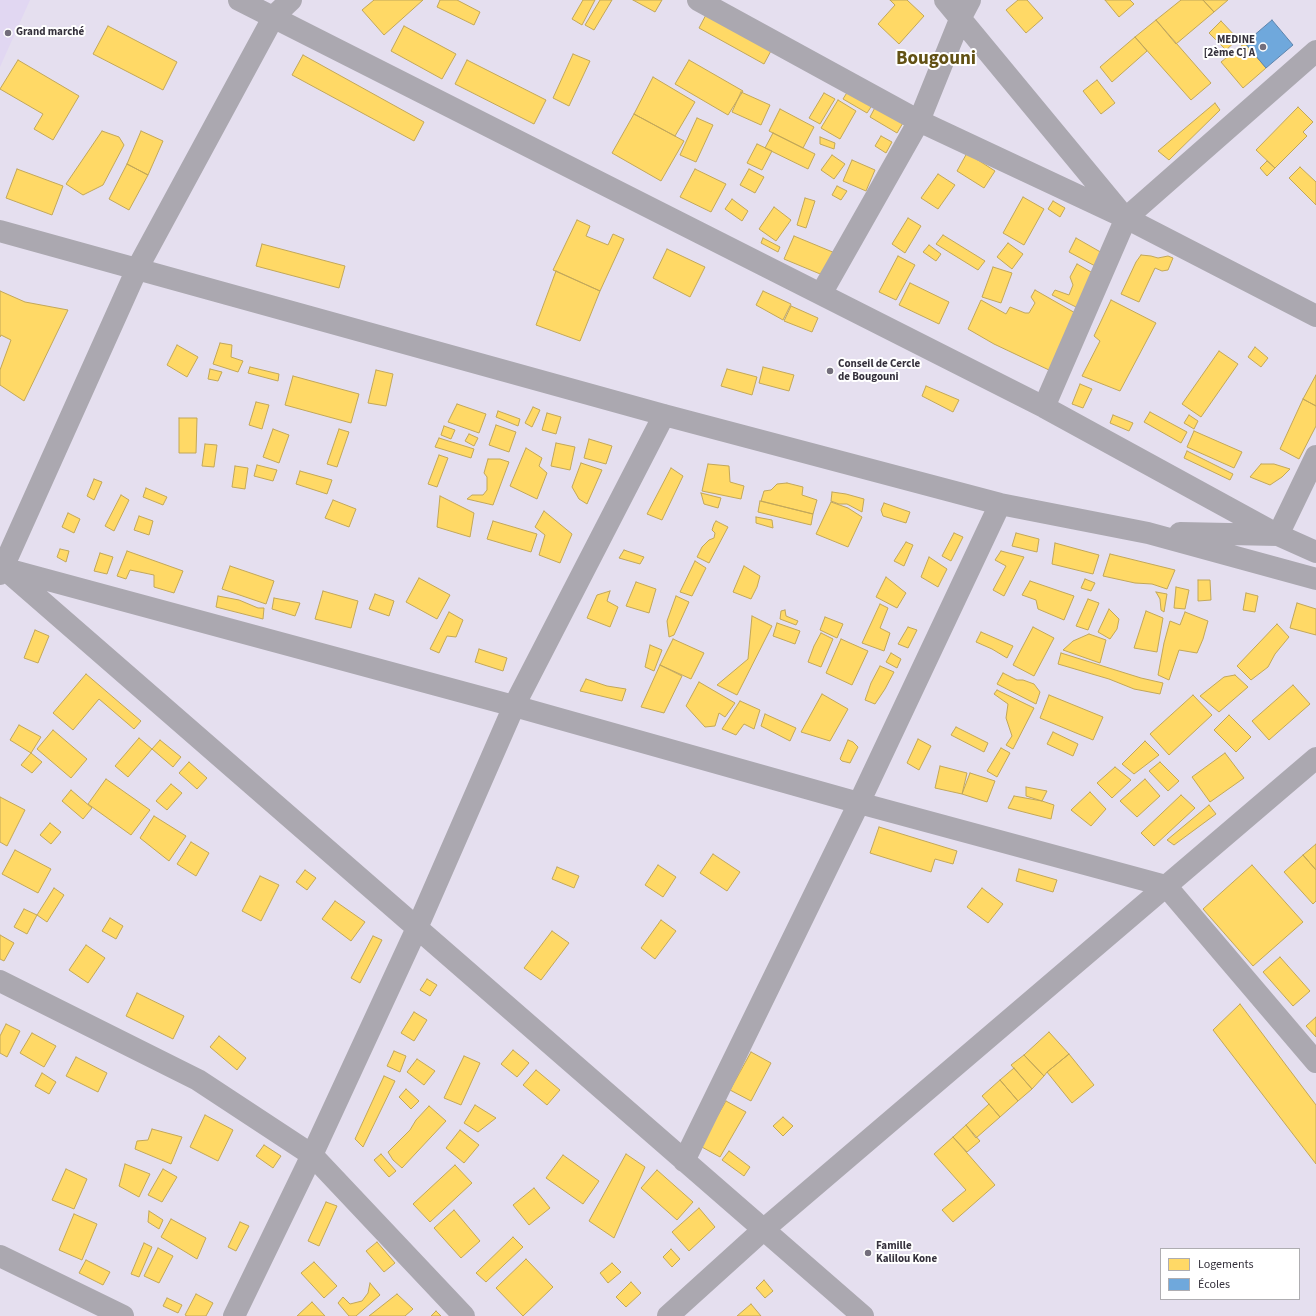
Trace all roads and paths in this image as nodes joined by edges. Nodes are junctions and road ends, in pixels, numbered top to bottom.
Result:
1 (239, 0) edge
2 (291, 0) edge
3 (698, 0) edge
4 (945, 0) edge
5 (965, 9) edge
6 (274, 16) junction
7 (1316, 51) edge
8 (919, 121) junction
9 (1126, 218) junction
10 (0, 231) edge
11 (137, 269) junction
12 (821, 294) junction
13 (1316, 316) edge
14 (1044, 407) junction
15 (664, 415) junction
16 (1316, 456) edge
17 (1000, 504) junction
18 (1148, 533) junction
19 (1278, 535) junction
20 (1316, 552) edge
21 (1, 569) edge
22 (1316, 579) edge
23 (514, 706) junction
24 (1316, 758) edge
25 (859, 803) junction
26 (1166, 886) junction
27 (417, 928) junction
28 (0, 981) edge
29 (1316, 1062) edge
30 (312, 1155) junction
31 (684, 1161) junction
32 (763, 1230) junction
33 (0, 1256) edge
34 (123, 1316) edge
35 (234, 1316) edge
36 (464, 1316) edge
37 (668, 1316) edge
38 (863, 1316) edge

1 - 6 street
2 - 6 street
3 - 8 street
4 - 5 street
5 - 8 street
5 - 9 street
6 - 11 street
6 - 12 street
7 - 9 street
8 - 9 street
8 - 12 street
9 - 13 street
9 - 14 street
10 - 11 street
11 - 15 street
11 - 21 street
12 - 14 street
14 - 19 street
15 - 17 street
15 - 23 street
16 - 19 street
17 - 18 street
17 - 25 street
18 - 19 street
18 - 22 street
19 - 20 street
21 - 23 street
21 - 27 street
23 - 25 street
23 - 27 street
24 - 26 street
25 - 26 street
25 - 31 street
26 - 29 street
26 - 32 street
27 - 30 street
27 - 31 street
28 - 30 street
30 - 35 street
30 - 36 street
31 - 32 street
32 - 37 street
32 - 38 street
33 - 34 street

